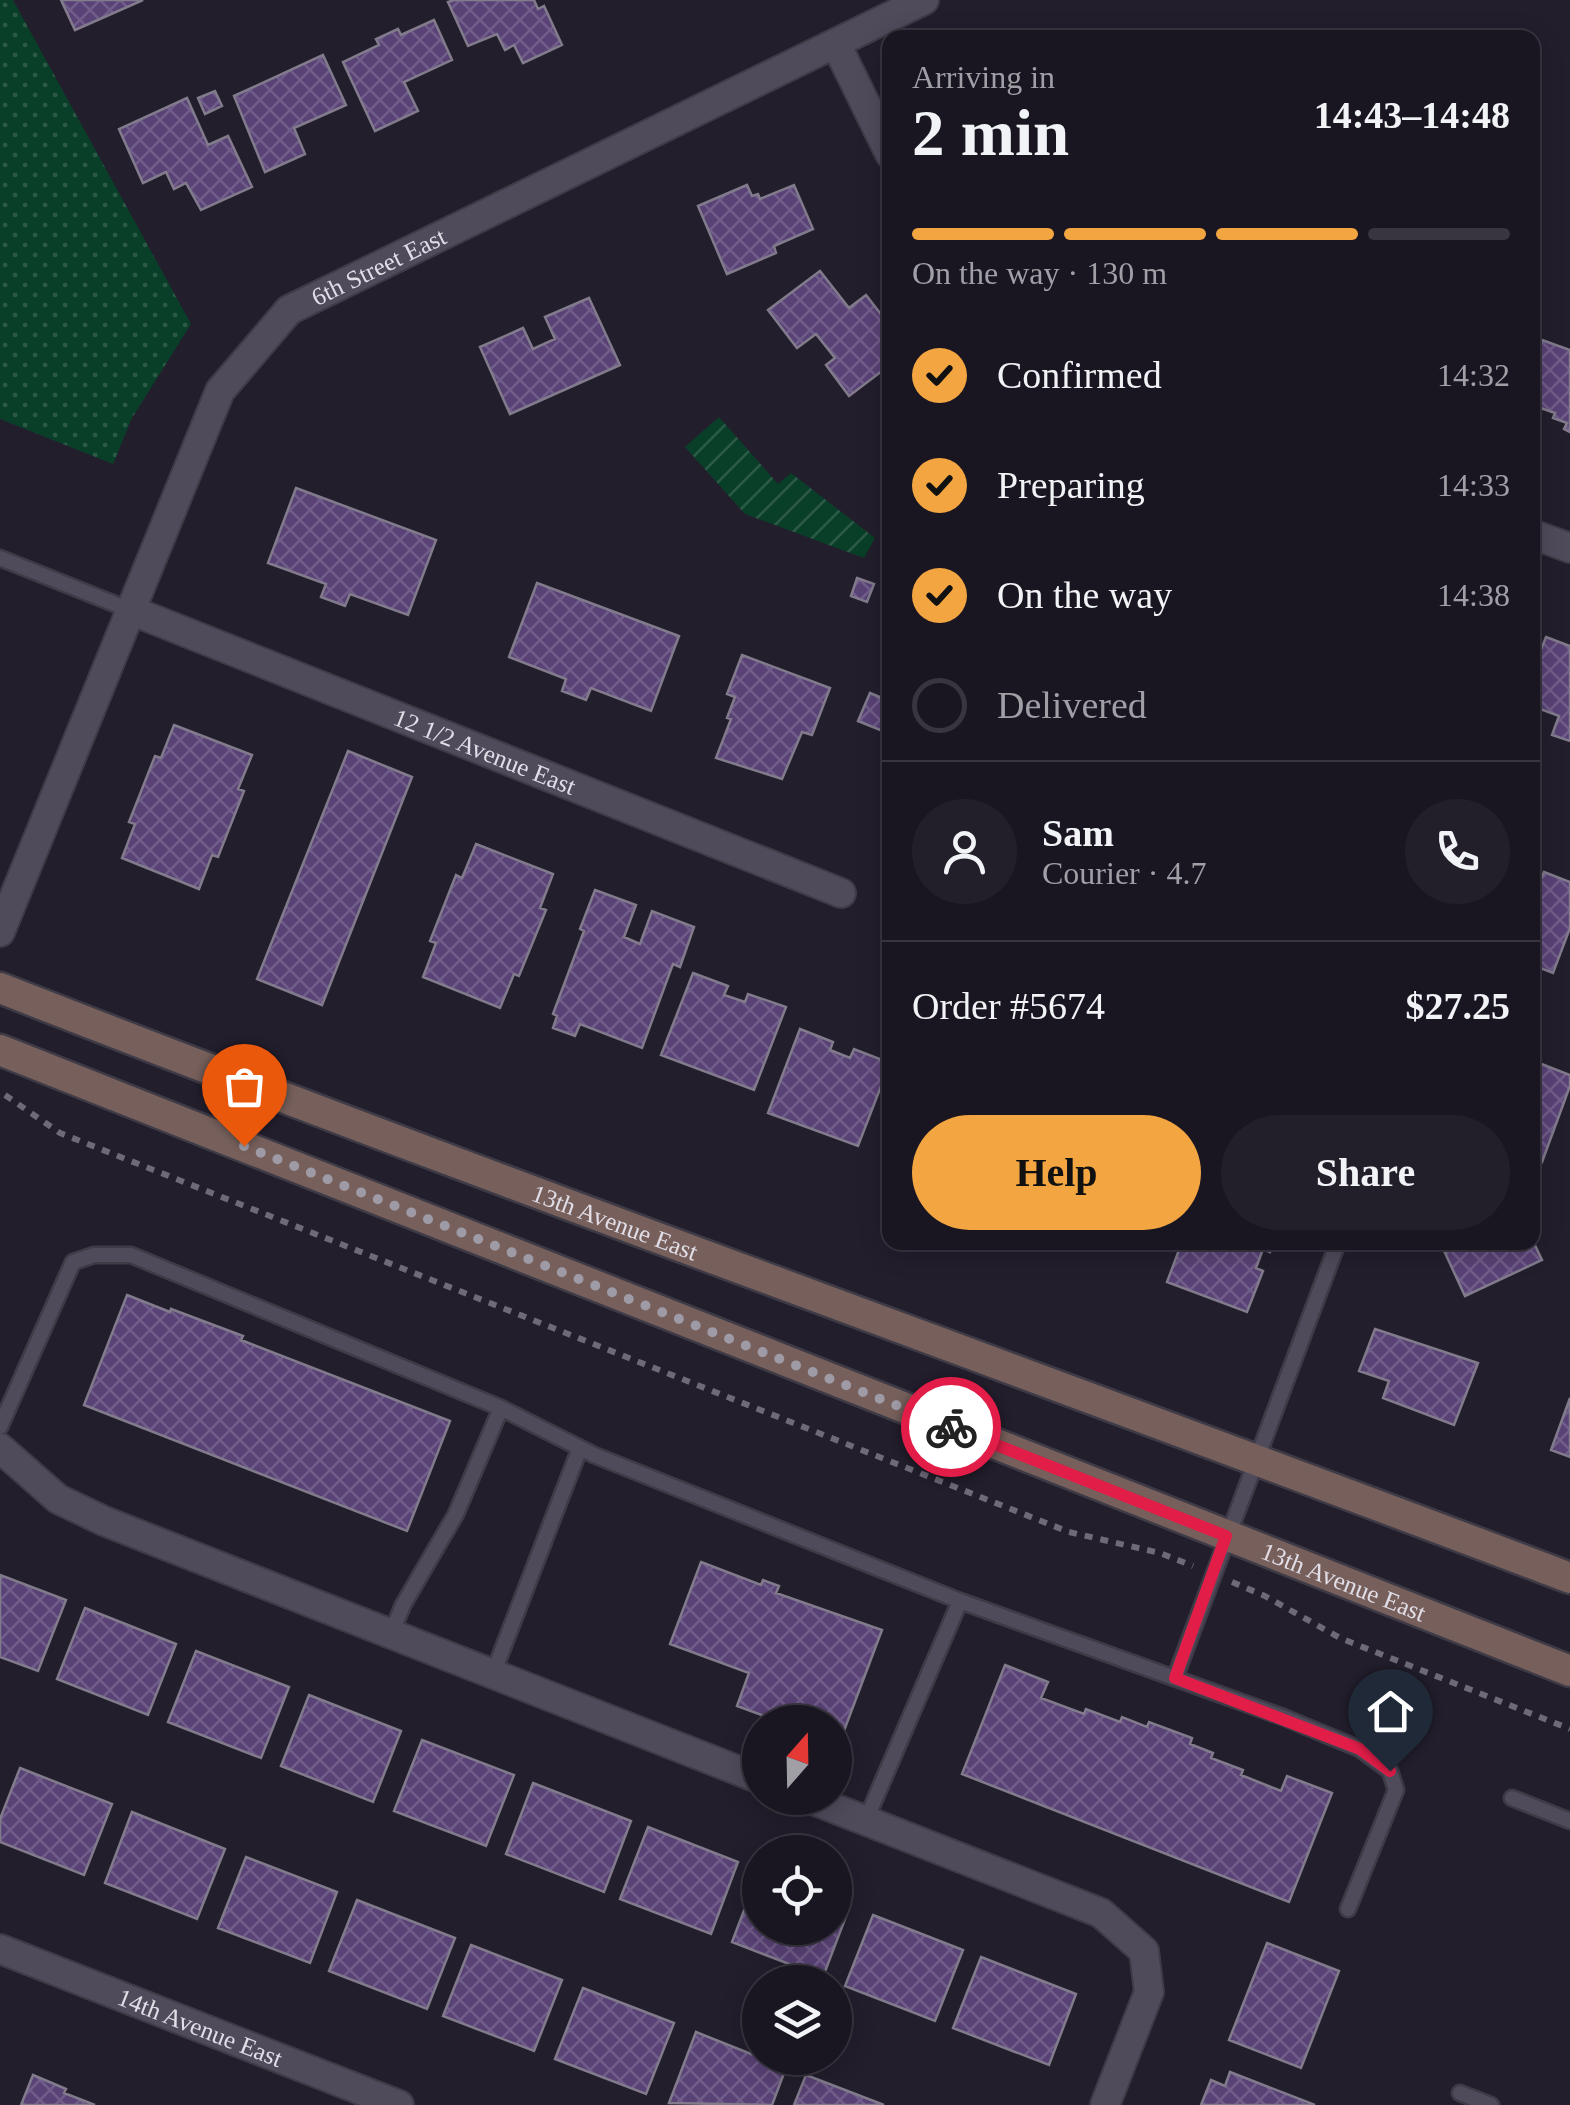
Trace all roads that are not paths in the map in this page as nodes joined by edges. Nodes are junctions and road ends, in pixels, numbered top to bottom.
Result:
1 (924, 0) edge
2 (836, 44) junction
3 (882, 138) edge
4 (1540, 537) edge
5 (1570, 548) edge
6 (0, 558) edge
7 (130, 610) junction
8 (841, 893) dead end
9 (0, 932) edge
10 (0, 988) edge
11 (0, 1050) edge
12 (1335, 1250) edge
13 (501, 1408) junction
14 (0, 1427) edge
15 (0, 1448) edge
16 (580, 1448) junction
17 (1256, 1458) junction
18 (1226, 1536) junction
19 (1570, 1578) edge
20 (960, 1601) junction
21 (391, 1634) junction
22 (1570, 1671) edge
23 (493, 1674) junction
24 (1175, 1678) junction
25 (742, 1772) edge
26 (1512, 1798) dead end
27 (852, 1815) edge
28 (866, 1820) junction
29 (1570, 1821) edge
30 (1348, 1910) dead end
31 (0, 1949) edge
32 (1460, 2092) dead end
33 (399, 2105) edge
34 (1105, 2105) edge
35 (1491, 2105) edge

1 - 2 street, 6th Street East
2 - 3 street
2 - 7 street, 6th Street East
4 - 5 street
6 - 7 lane
7 - 8 street, 12 1/2 Avenue East
7 - 9 street, 6th Street East
10 - 17 main road, 13th Avenue East
11 - 18 main road, 13th Avenue East
12 - 17 lane
13 - 14 lane
13 - 16 lane
13 - 21 lane
15 - 21 street
16 - 20 lane
16 - 23 lane
17 - 18 lane
17 - 19 main road, 13th Avenue East
18 - 22 main road, 13th Avenue East
18 - 24 lane
20 - 24 lane
20 - 28 lane
21 - 23 street
23 - 25 street
24 - 30 lane
26 - 29 lane
27 - 28 street
28 - 34 street
31 - 33 street, 14th Avenue East
32 - 35 lane

